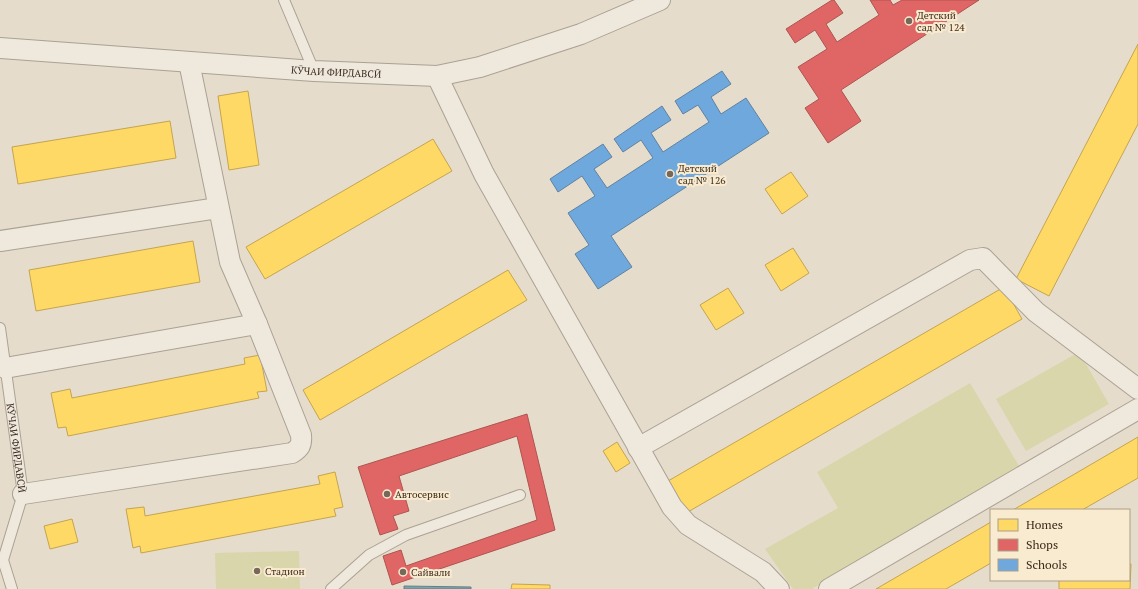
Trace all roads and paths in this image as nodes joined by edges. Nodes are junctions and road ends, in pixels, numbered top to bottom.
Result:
1 (284, 0) edge
2 (660, 0) edge
3 (0, 48) edge
4 (189, 62) junction
5 (314, 70) junction
6 (437, 76) junction
7 (218, 208) junction
8 (0, 241) edge
9 (257, 324) junction
10 (0, 328) edge
11 (6, 368) junction
12 (1138, 389) edge
13 (1138, 409) edge
14 (638, 448) junction
15 (23, 494) junction
16 (520, 495) dead end
17 (1, 558) edge
18 (12, 589) edge
19 (331, 589) edge
20 (779, 589) edge
21 (829, 589) edge

1 - 5 lane
2 - 6 street, КӮЧАИ ФИРДАВСӢ
3 - 4 street, КӮЧАИ ФИРДАВСӢ
4 - 5 street, КӮЧАИ ФИРДАВСӢ
4 - 7 street
5 - 6 street, КӮЧАИ ФИРДАВСӢ
6 - 14 street
7 - 8 street
7 - 9 street
9 - 11 street
9 - 15 street
10 - 11 lane, КӮЧАИ ФИРДАВСӢ
11 - 15 lane, КӮЧАИ ФИРДАВСӢ
12 - 14 street
13 - 21 street
14 - 20 street
15 - 17 lane, КӮЧАИ ФИРДАВСӢ
16 - 19 lane
17 - 18 lane, КӮЧАИ ФИРДАВСӢ

